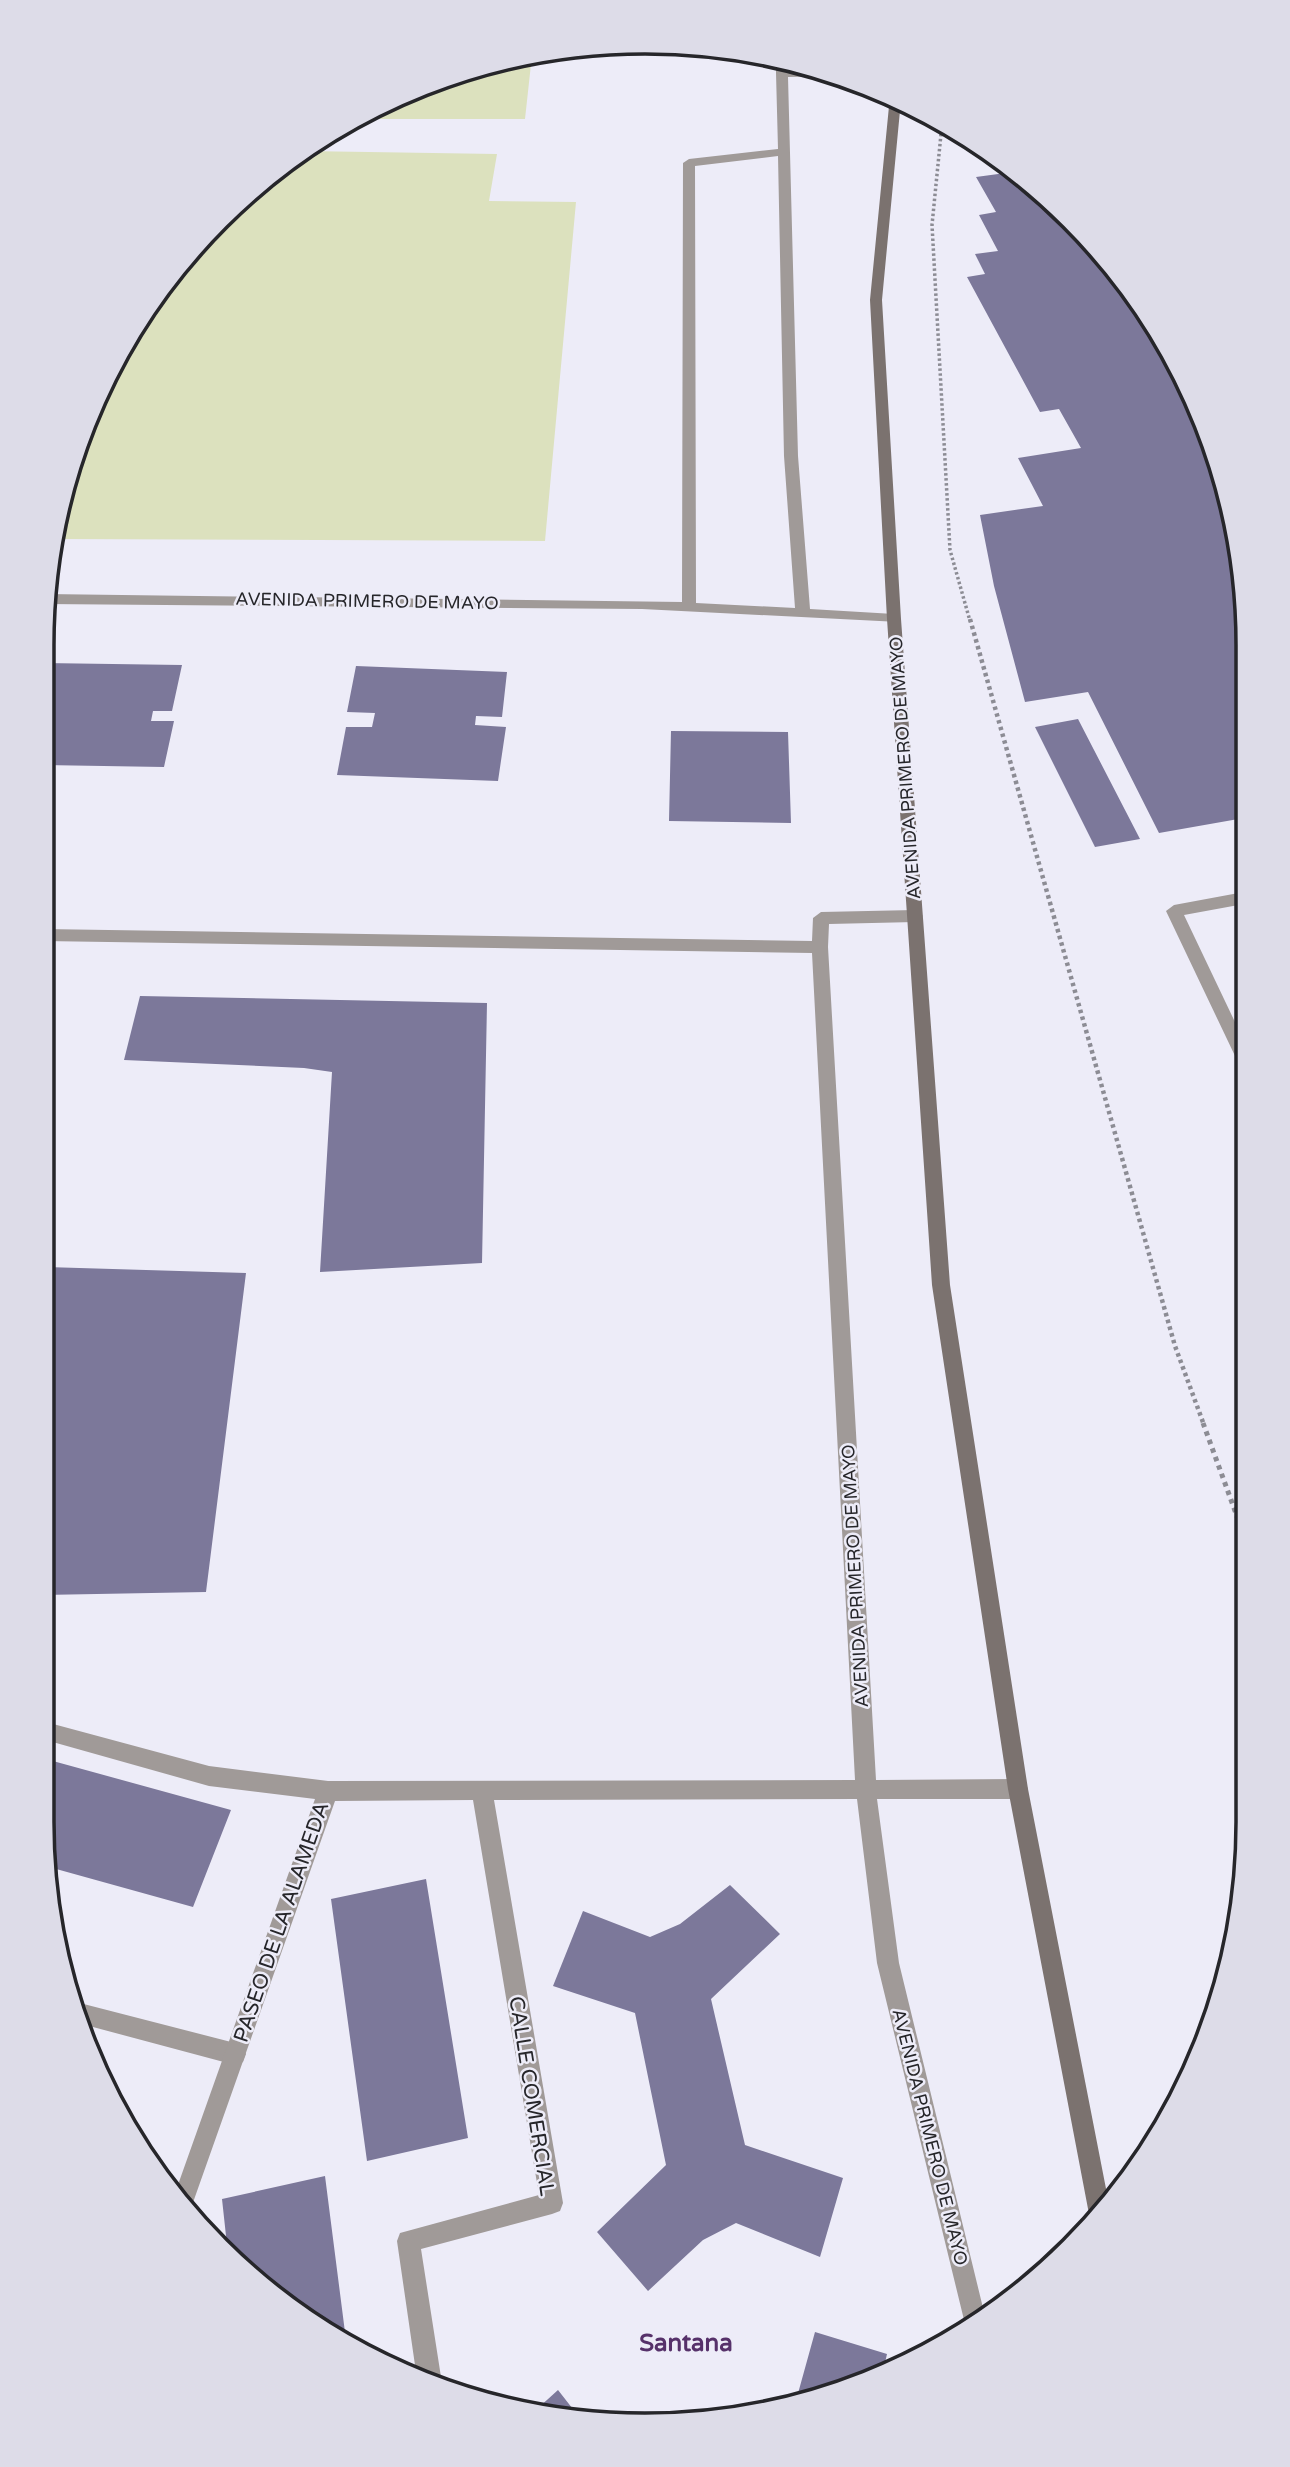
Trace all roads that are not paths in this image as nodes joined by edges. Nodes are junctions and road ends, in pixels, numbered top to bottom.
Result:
1 (782, 71) edge
2 (894, 109) edge
3 (785, 152) junction
4 (57, 598) edge
5 (689, 607) junction
6 (803, 614) junction
7 (894, 619) junction
8 (1236, 899) edge
9 (915, 916) junction
10 (54, 935) edge
11 (820, 947) junction
12 (1236, 1041) edge
13 (54, 1733) edge
14 (1018, 1789) junction
15 (866, 1790) junction
16 (328, 1791) junction
17 (482, 1791) junction
18 (87, 2015) edge
19 (235, 2054) junction
20 (186, 2194) edge
21 (1098, 2201) edge
22 (973, 2313) edge
23 (428, 2371) edge

1 - 3 street
2 - 7 main road, AVENIDA PRIMERO DE MAYO
3 - 5 street
3 - 6 street
4 - 5 street, AVENIDA PRIMERO DE MAYO
5 - 6 street, AVENIDA PRIMERO DE MAYO
6 - 7 street, AVENIDA PRIMERO DE MAYO
7 - 9 main road, AVENIDA PRIMERO DE MAYO
8 - 12 street
9 - 11 street, AVENIDA PRIMERO DE MAYO
9 - 14 main road, AVENIDA PRIMERO DE MAYO
10 - 11 street
11 - 15 street, AVENIDA PRIMERO DE MAYO
13 - 16 street
14 - 15 street
14 - 21 main road, AVENIDA PRIMERO DE MAYO
15 - 17 street
15 - 22 street, AVENIDA PRIMERO DE MAYO
16 - 17 street
16 - 19 street, PASEO DE LA ALAMEDA
17 - 23 street, CALLE COMERCIAL
18 - 19 street, PASEO DE LA ALAMEDA
19 - 20 street, PASEO DE LA ALAMEDA

